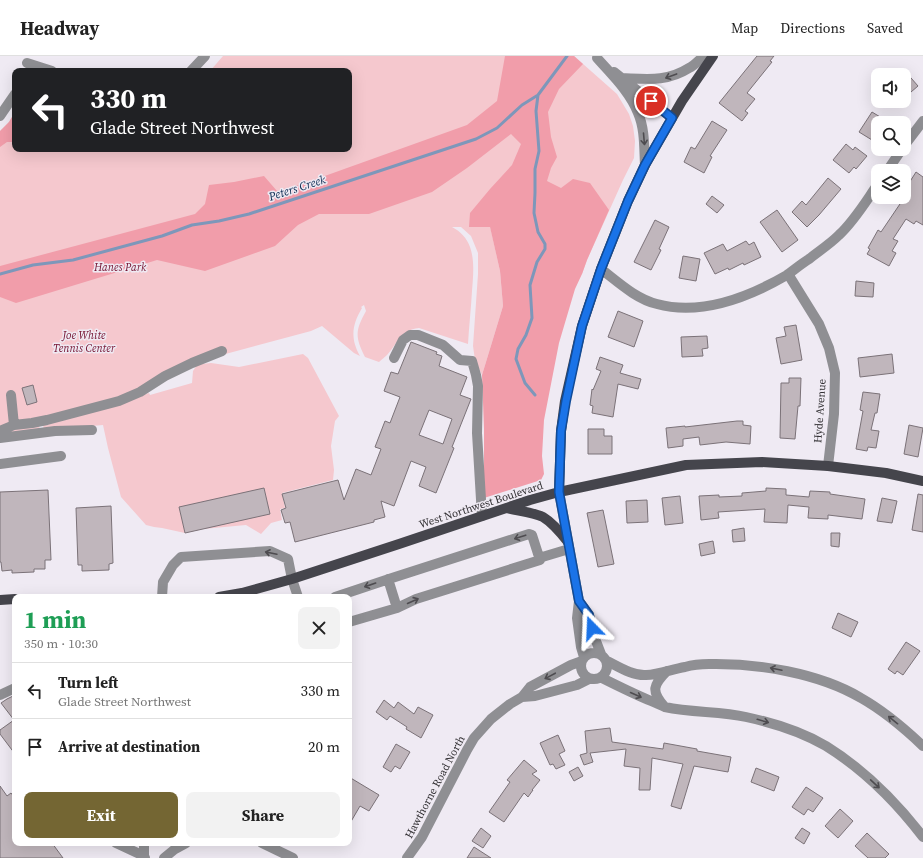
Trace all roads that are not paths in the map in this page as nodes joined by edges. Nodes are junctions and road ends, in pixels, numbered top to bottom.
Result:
1 (205, 56) edge
2 (704, 56) edge
3 (713, 56) edge
4 (596, 57) edge
5 (27, 63) edge
6 (43, 68) edge
7 (195, 68) edge
8 (622, 78) junction
9 (12, 98) edge
10 (0, 116) edge
11 (672, 118) junction
12 (923, 121) edge
13 (911, 137) edge
14 (645, 165) junction
15 (871, 194) edge
16 (601, 269) junction
17 (788, 274) junction
18 (222, 351) dead end
19 (394, 358) dead end
20 (11, 394) dead end
21 (14, 425) junction
22 (92, 430) dead end
23 (0, 431) edge
24 (0, 438) edge
25 (61, 456) dead end
26 (0, 464) edge
27 (828, 466) junction
28 (923, 481) edge
29 (559, 492) junction
30 (506, 508) junction
31 (482, 516) junction
32 (569, 545) junction
33 (539, 558) junction
34 (292, 579) junction
35 (388, 579) junction
36 (162, 594) edge
37 (236, 594) edge
38 (297, 594) edge
39 (344, 594) edge
40 (12, 599) edge
41 (0, 600) edge
42 (579, 601) junction
43 (397, 608) junction
44 (352, 621) edge
45 (604, 658) junction
46 (583, 659) junction
47 (667, 671) junction
48 (602, 678) junction
49 (590, 679) junction
50 (12, 689) edge
51 (0, 695) edge
52 (522, 697) junction
53 (664, 706) junction
54 (923, 746) edge
55 (923, 837) edge
56 (122, 846) edge
57 (144, 846) edge
58 (180, 846) edge
59 (268, 846) edge
60 (145, 857) edge
61 (164, 858) edge
62 (293, 858) edge
63 (407, 858) edge

1 - 7 street
2 -> 8 street
3 - 11 main road
4 - 8 street
4 -> 14 street
5 - 6 street
8 - 11 street
9 - 10 street
11 - 14 main road
12 - 13 street
14 - 16 main road
15 - 17 street
16 - 17 street
16 - 29 main road
17 - 27 street, Hyde Avenue
18 - 21 street
19 - 31 street
20 - 21 street
21 - 23 street
22 - 24 street
25 - 26 street
27 - 28 main road, West Northwest Boulevard
27 - 29 main road, West Northwest Boulevard
29 - 30 main road, West Northwest Boulevard
29 - 32 street
30 - 31 main road, West Northwest Boulevard
30 - 32 main road
31 - 34 main road, West Northwest Boulevard
32 - 33 street
32 - 42 street
33 -> 35 street
43 -> 33 street
34 -> 36 street
34 - 37 main road, West Northwest Boulevard
34 - 38 street
35 -> 39 street
35 - 43 street
40 - 41 main road
42 - 45 street
42 - 46 street
43 - 44 street
45 - 46 street
45 - 47 street
45 - 48 street
46 - 49 street
46 -> 52 street, Hawthorne Road North
47 - 53 street
54 -> 47 street
48 - 49 street
48 -> 53 street
49 - 52 street, Hawthorne Road North
50 - 51 street
52 - 63 street, Hawthorne Road North
53 -> 55 street
56 - 60 street
57 - 60 street
58 - 61 street
59 - 62 street

